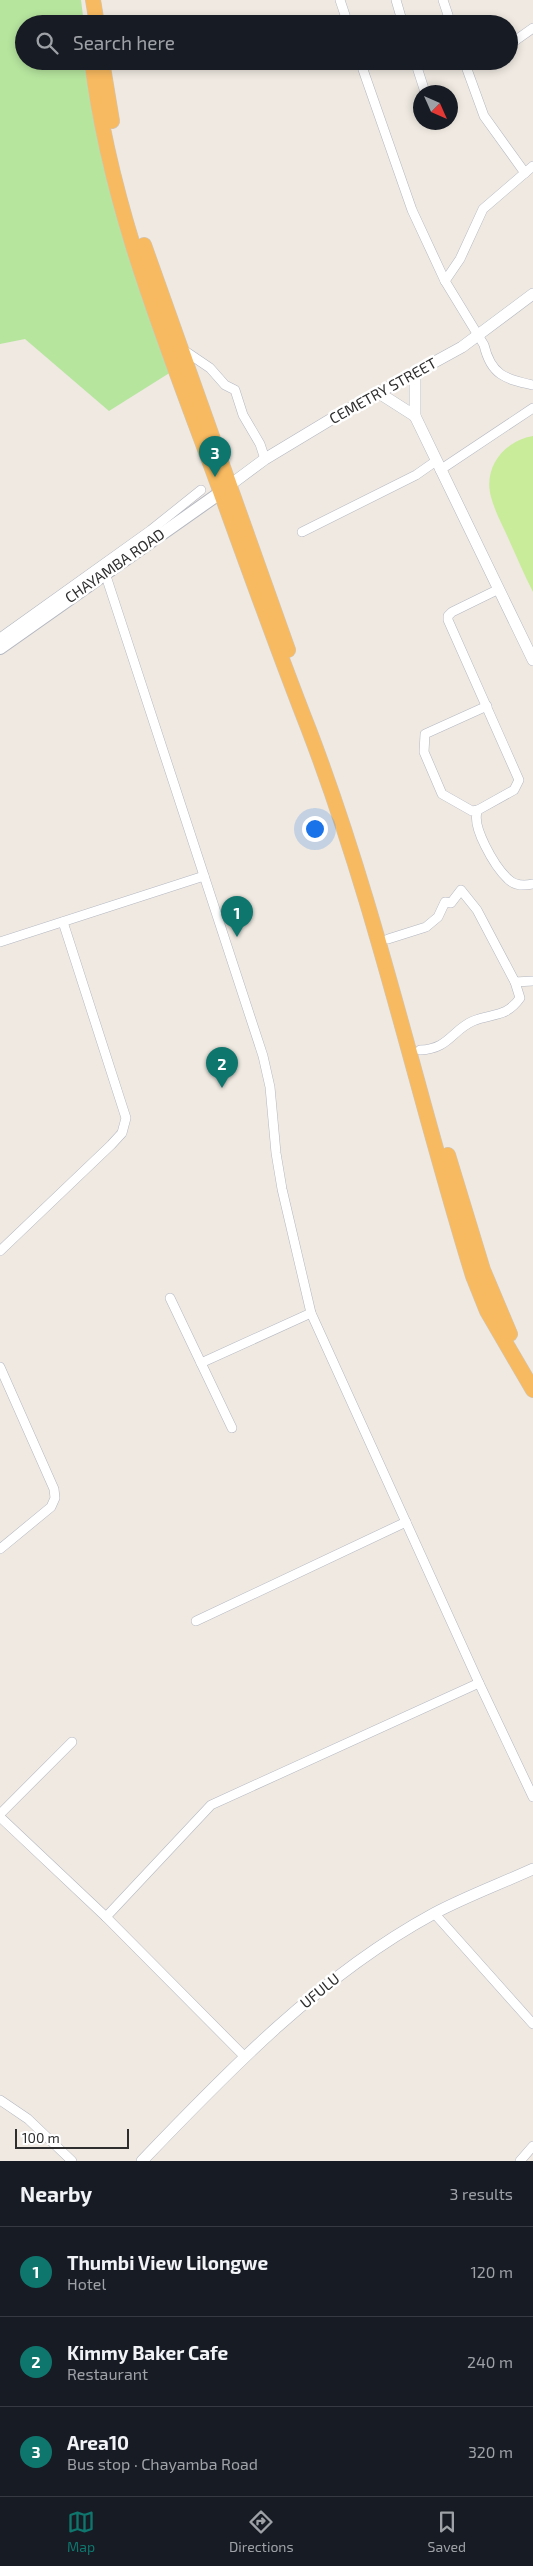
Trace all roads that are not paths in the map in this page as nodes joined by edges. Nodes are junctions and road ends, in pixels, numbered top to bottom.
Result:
1 (84, 0) edge
2 (93, 0) edge
3 (340, 0) edge
4 (396, 0) edge
5 (444, 0) edge
6 (86, 15) edge
7 (96, 15) edge
8 (345, 15) edge
9 (400, 15) edge
10 (448, 15) edge
11 (533, 28) edge
12 (518, 39) edge
13 (94, 70) edge
14 (104, 70) edge
15 (363, 70) edge
16 (418, 70) edge
17 (467, 70) edge
18 (423, 85) edge
19 (533, 166) edge
20 (525, 173) junction
21 (445, 280) junction
22 (533, 294) edge
23 (478, 336) junction
24 (179, 347) junction
25 (415, 374) junction
26 (533, 385) edge
27 (379, 393) junction
28 (533, 408) edge
29 (415, 416) junction
30 (265, 459) junction
31 (438, 466) junction
32 (226, 489) junction
33 (201, 490) dead end
34 (302, 532) dead end
35 (105, 573) junction
36 (499, 590) junction
37 (0, 638) edge
38 (0, 648) edge
39 (533, 660) edge
40 (487, 706) junction
41 (478, 810) junction
42 (204, 876) junction
43 (533, 884) edge
44 (64, 922) junction
45 (388, 939) junction
46 (0, 942) edge
47 (533, 981) edge
48 (515, 982) junction
49 (420, 1050) junction
50 (0, 1251) edge
51 (170, 1298) dead end
52 (311, 1313) junction
53 (201, 1363) junction
54 (0, 1367) edge
55 (533, 1373) edge
56 (533, 1390) edge
57 (232, 1428) dead end
58 (406, 1522) junction
59 (0, 1549) edge
60 (196, 1621) dead end
61 (479, 1684) junction
62 (72, 1742) dead end
63 (533, 1797) edge
64 (0, 1815) edge
65 (533, 1869) edge
66 (434, 1913) junction
67 (106, 1917) junction
68 (533, 2024) edge
69 (245, 2057) junction
70 (0, 2100) edge
71 (533, 2146) edge
72 (72, 2161) edge
73 (142, 2161) edge
74 (520, 2161) edge

1 - 6 highway
2 - 7 highway
3 - 8 street
4 - 9 street
5 - 10 street
11 - 12 street
13 - 32 highway
14 - 24 highway
15 - 21 street
16 - 18 street
17 - 20 street
19 - 20 street
20 - 21 street
21 - 23 street
22 - 23 street, CEMETRY STREET
23 - 25 street, CEMETRY STREET
23 - 26 street
24 - 30 street
24 - 32 highway
25 - 27 street, CEMETRY STREET
25 - 29 street
27 - 29 street
27 - 30 street, CEMETRY STREET
28 - 31 street
29 - 31 street
30 - 32 street, CEMETRY STREET
31 - 34 street
31 - 36 street
32 - 35 main road, CHAYAMBA ROAD
32 - 45 highway
32 - 56 highway
33 - 37 street
35 - 38 main road, CHAYAMBA ROAD
35 - 42 street
36 - 39 street
36 - 40 street
40 - 41 street
40 - 41 street
41 - 43 street
42 - 44 street
42 - 52 street
44 - 46 street
44 - 50 street
45 - 48 street
45 - 49 highway
47 - 48 street
48 - 49 street
49 - 55 highway
51 - 53 street
52 - 53 street
52 - 58 street
53 - 57 street
54 - 59 street
58 - 60 street
58 - 61 street
61 - 63 street
61 - 67 street
62 - 64 street
64 - 67 street
65 - 66 street, UFULU
66 - 68 street
66 - 69 street, UFULU
67 - 69 street
69 - 73 street, UFULU
70 - 72 street
71 - 74 street

